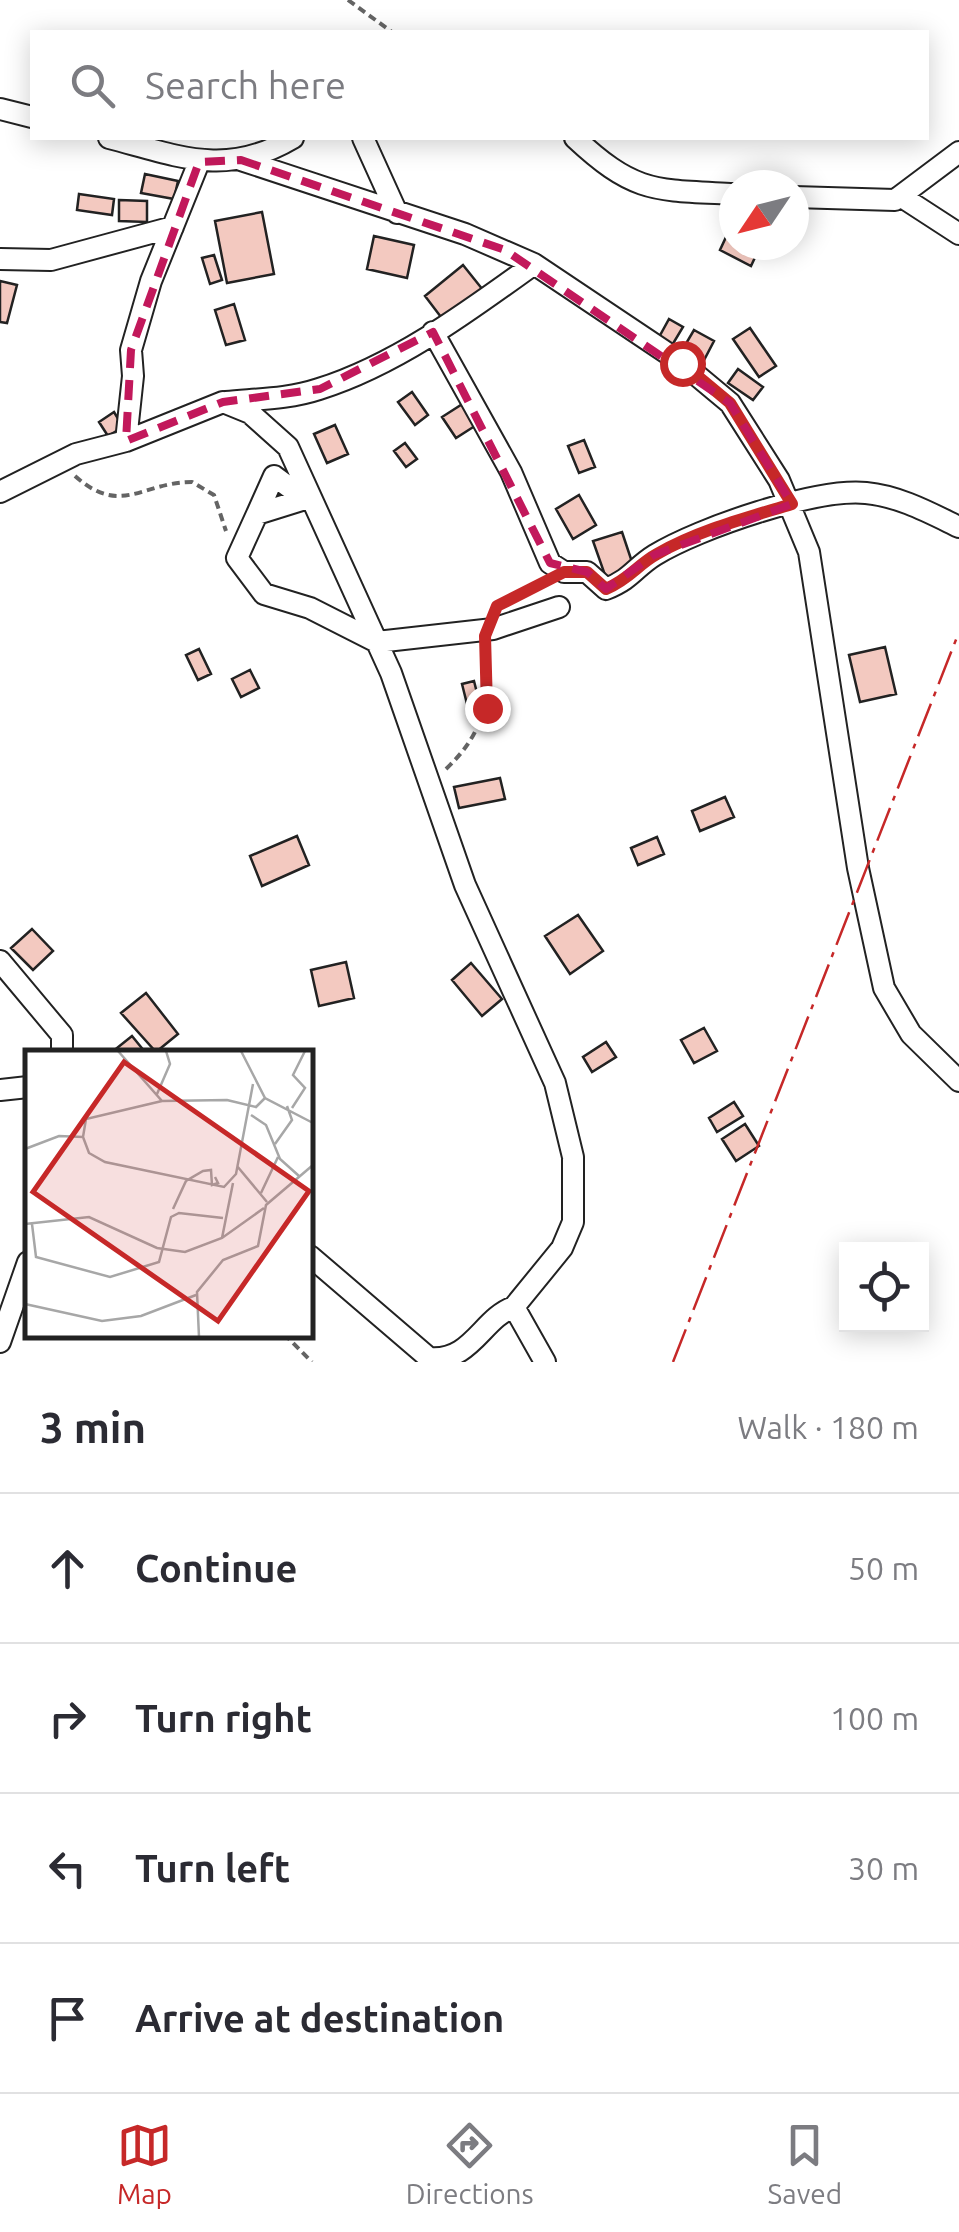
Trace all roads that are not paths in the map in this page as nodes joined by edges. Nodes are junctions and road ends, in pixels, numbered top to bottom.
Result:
1 (0, 109) edge
2 (30, 116) edge
3 (117, 140) edge
4 (288, 140) edge
5 (364, 140) edge
6 (577, 140) edge
7 (959, 152) edge
8 (241, 160) junction
9 (200, 162) junction
10 (719, 193) edge
11 (902, 197) junction
12 (809, 198) edge
13 (397, 213) junction
14 (173, 227) junction
15 (959, 234) edge
16 (0, 259) edge
17 (534, 264) junction
18 (433, 332) junction
19 (223, 402) junction
20 (126, 440) junction
21 (0, 492) edge
22 (792, 504) junction
23 (256, 514) dead end
24 (959, 527) edge
25 (559, 607) dead end
26 (377, 642) junction
27 (0, 961) edge
28 (62, 1044) edge
29 (959, 1082) edge
30 (25, 1086) edge
31 (0, 1090) edge
32 (312, 1258) edge
33 (25, 1271) edge
34 (514, 1307) junction
35 (0, 1342) edge
36 (545, 1362) edge

1 - 2 street
3 - 9 street
4 - 8 street
5 - 13 street
6 - 10 street
7 - 11 street
8 - 9 street
8 - 13 street
9 - 14 street
11 - 12 street
11 - 15 street
13 - 17 street
14 - 16 street
14 - 20 street
17 - 18 street
17 - 22 street
18 - 19 street
18 - 22 street
19 - 20 street
19 - 26 street
20 - 21 street
22 - 24 street
22 - 29 street
23 - 26 street
25 - 26 street
26 - 34 street
27 - 28 street
30 - 31 street
32 - 34 street
33 - 35 street
34 - 36 street

